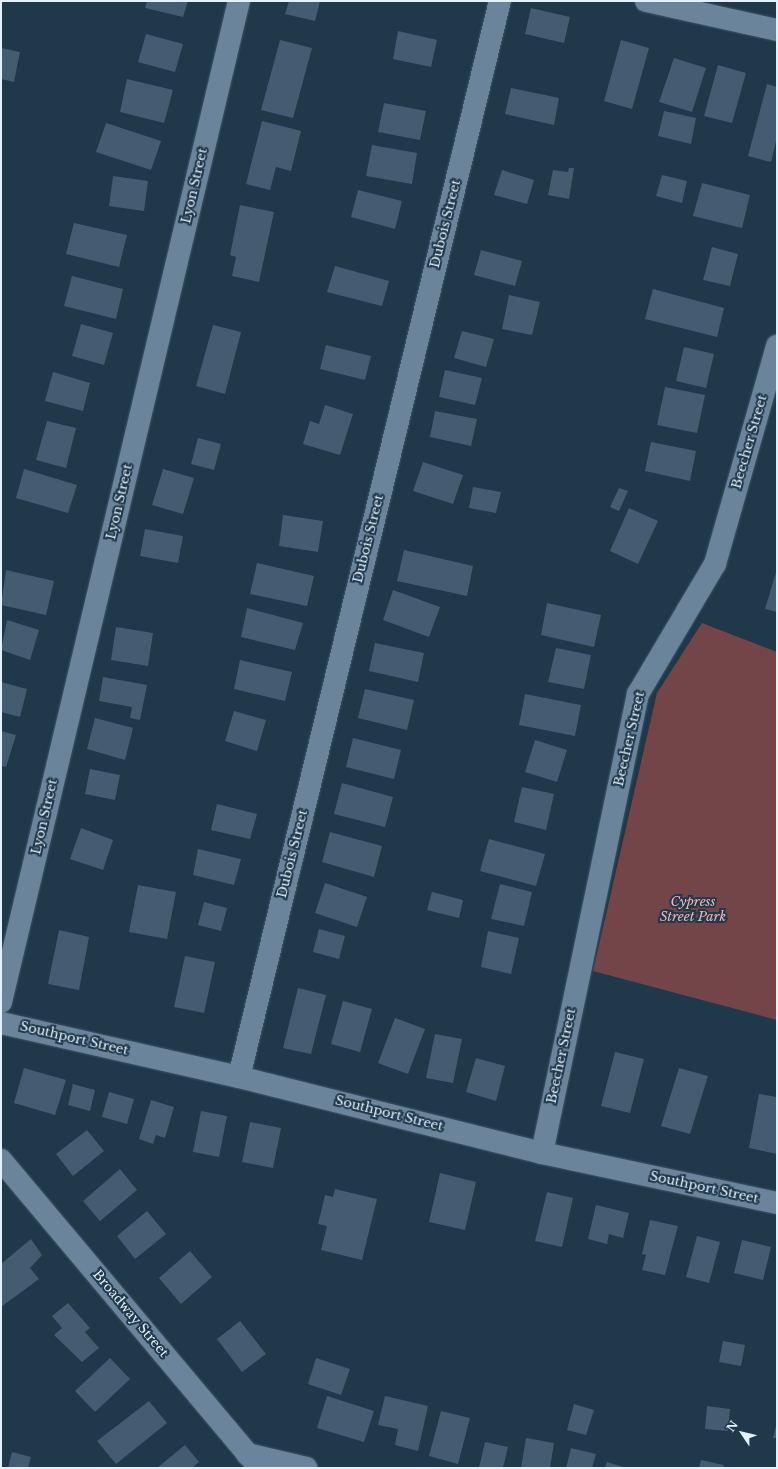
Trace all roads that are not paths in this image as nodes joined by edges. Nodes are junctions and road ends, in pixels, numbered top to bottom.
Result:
1 (239, 1) edge
2 (500, 1) edge
3 (646, 1) edge
4 (777, 30) edge
5 (777, 346) edge
6 (1, 1002) edge
7 (1, 1023) edge
8 (239, 1077) junction
9 (542, 1153) junction
10 (1, 1160) edge
11 (777, 1203) edge
12 (253, 1461) edge
13 (306, 1468) edge

1 - 6 street, Lyon Street
2 - 8 street, Dubois Street
3 - 4 street
5 - 9 street, Beecher Street
7 - 8 street, Southport Street
8 - 9 street, Southport Street
9 - 11 street, Southport Street
10 - 12 street, Broadway Street
12 - 13 street

